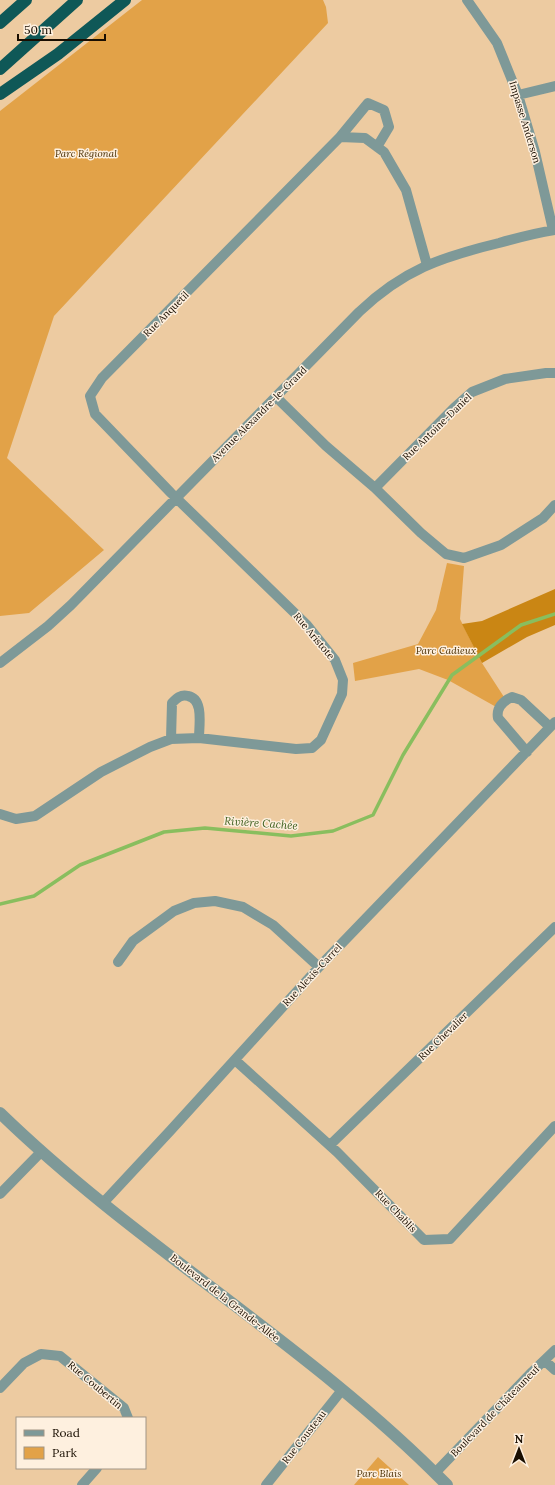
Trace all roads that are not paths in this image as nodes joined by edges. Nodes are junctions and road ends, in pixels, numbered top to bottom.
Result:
1 (26, 0) edge
2 (77, 0) edge
3 (125, 0) edge
4 (467, 0) edge
5 (0, 24) edge
6 (0, 69) edge
7 (555, 86) edge
8 (0, 94) edge
9 (518, 95) junction
10 (340, 137) junction
11 (377, 147) junction
12 (554, 230) edge
13 (427, 264) junction
14 (555, 373) edge
15 (276, 397) junction
16 (375, 488) junction
17 (176, 498) junction
18 (555, 505) edge
19 (0, 662) edge
20 (553, 725) edge
21 (199, 738) junction
22 (171, 739) junction
23 (527, 752) junction
24 (0, 814) edge
25 (555, 927) edge
26 (118, 962) dead end
27 (319, 967) junction
28 (235, 1060) junction
29 (0, 1114) edge
30 (555, 1126) edge
31 (330, 1145) junction
32 (41, 1152) junction
33 (0, 1194) edge
34 (103, 1203) junction
35 (555, 1350) edge
36 (545, 1361) junction
37 (555, 1370) edge
38 (0, 1388) edge
39 (342, 1390) junction
40 (128, 1417) edge
41 (96, 1469) edge
42 (435, 1473) junction
43 (82, 1485) edge
44 (266, 1485) edge
45 (447, 1485) edge

1 - 5 highway
2 - 6 highway
3 - 8 highway
4 - 9 street, Impasse Anderson
7 - 9 street
9 - 12 street, Impasse Anderson
10 - 11 street
10 - 11 street, Rue Anquetil
10 - 17 street, Rue Anquetil
11 - 13 street
12 - 13 street, Avenue Alexandre-le-Grand
13 - 15 street, Avenue Alexandre-le-Grand
14 - 16 street, Rue Antoine-Daniel
15 - 16 street
15 - 17 street, Avenue Alexandre-le-Grand
16 - 18 street
17 - 19 street, Avenue Alexandre-le-Grand
17 - 21 street, Rue Aristote
20 - 23 street, Rue Alexis-Carrel
20 - 23 street, Rue Alexis-Carrel
21 - 22 street, Rue Aristote
21 - 22 street
22 - 24 street, Rue Aristote
23 - 27 street, Rue Alexis-Carrel
25 - 31 street, Rue Chevalier
26 - 27 street
27 - 28 street, Rue Alexis-Carrel
28 - 31 street, Rue Chablis
28 - 34 street, Rue Alexis-Carrel
29 - 32 street, Boulevard de la Grande-Allée
30 - 31 street, Rue Chablis
32 - 33 street
32 - 34 street, Boulevard de la Grande-Allée
34 - 39 street, Boulevard de la Grande-Allée
35 - 36 street, Boulevard de Châteauneuf
36 - 37 street
36 - 42 street, Boulevard de Châteauneuf
38 - 40 street, Rue Coubertin
39 - 42 street, Boulevard de la Grande-Allée
39 - 44 street, Rue Cousteau
41 - 43 street
42 - 45 street, Boulevard de la Grande-Allée

